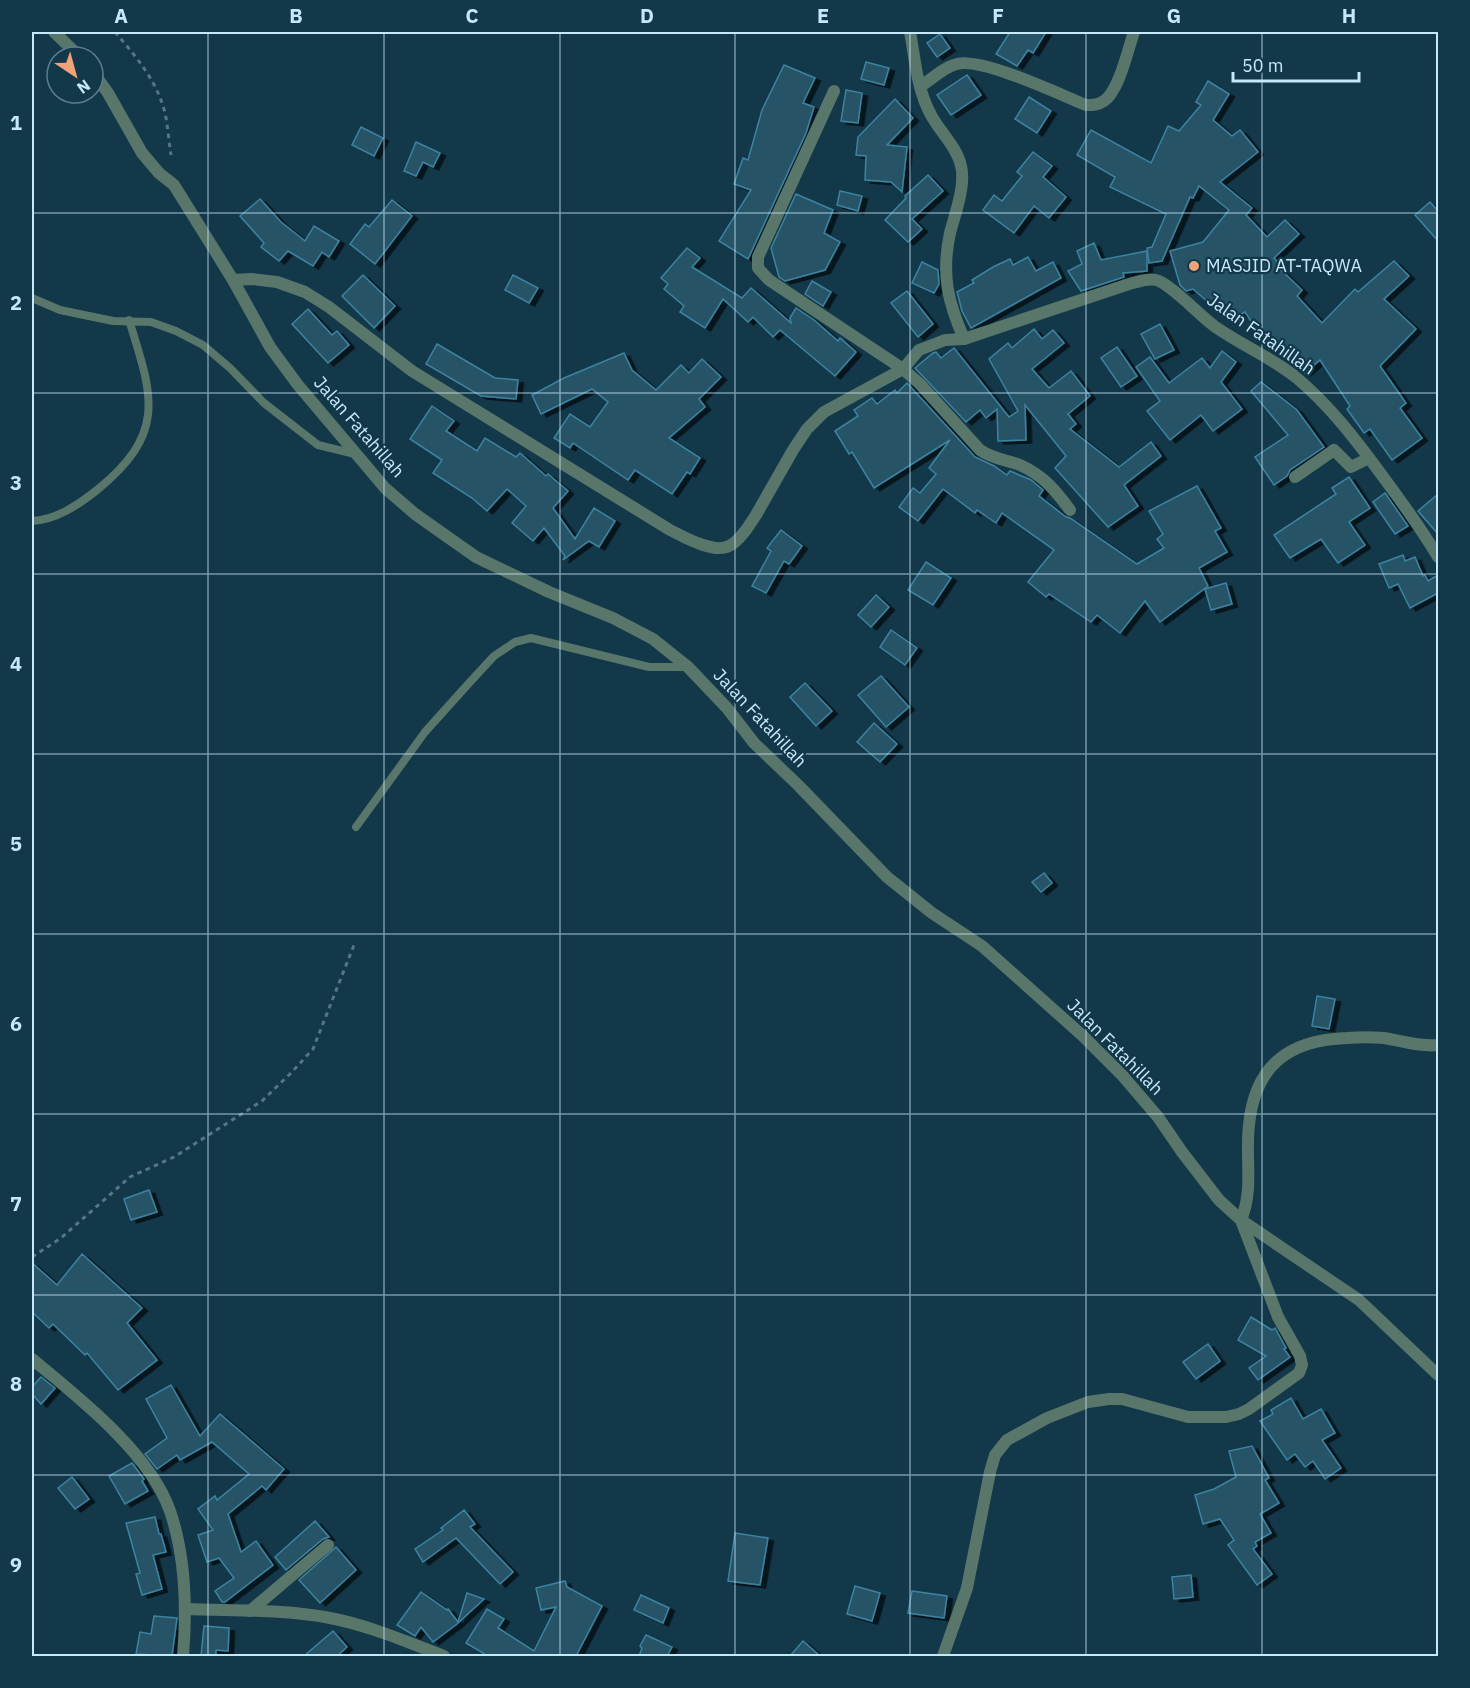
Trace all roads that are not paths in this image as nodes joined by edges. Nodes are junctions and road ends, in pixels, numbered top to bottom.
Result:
1 (54, 32) edge
2 (910, 32) edge
3 (1134, 32) edge
4 (68, 45) edge
5 (921, 87) junction
6 (105, 89) edge
7 (834, 91) dead end
8 (233, 280) junction
9 (32, 298) edge
10 (129, 320) junction
11 (964, 339) junction
12 (903, 369) junction
13 (355, 454) junction
14 (1369, 458) junction
15 (1295, 477) dead end
16 (1070, 510) dead end
17 (32, 521) edge
18 (1438, 557) edge
19 (688, 667) junction
20 (356, 827) dead end
21 (1438, 1045) edge
22 (1241, 1220) junction
23 (32, 1359) edge
24 (1438, 1375) edge
25 (328, 1545) dead end
26 (186, 1609) junction
27 (250, 1611) junction
28 (183, 1656) edge
29 (444, 1656) edge
30 (943, 1656) edge

1 - 4 street
2 - 5 street
3 - 5 street
5 - 11 street
6 - 8 street, Jalan Fatahillah
7 - 12 street
8 - 12 street, Jalan Fatahillah
8 - 13 street, Jalan Fatahillah
9 - 10 lane
10 - 13 lane
10 - 17 lane
11 - 12 street, Jalan Fatahillah
11 - 14 street, Jalan Fatahillah
12 - 16 street
13 - 19 street, Jalan Fatahillah
14 - 15 street
14 - 18 street, Jalan Fatahillah
19 - 20 lane
19 - 22 street, Jalan Fatahillah
21 - 22 street
22 - 24 street, Jalan Fatahillah
22 - 30 street
23 - 26 street
25 - 27 street
26 - 27 street
26 - 28 street
27 - 29 street

